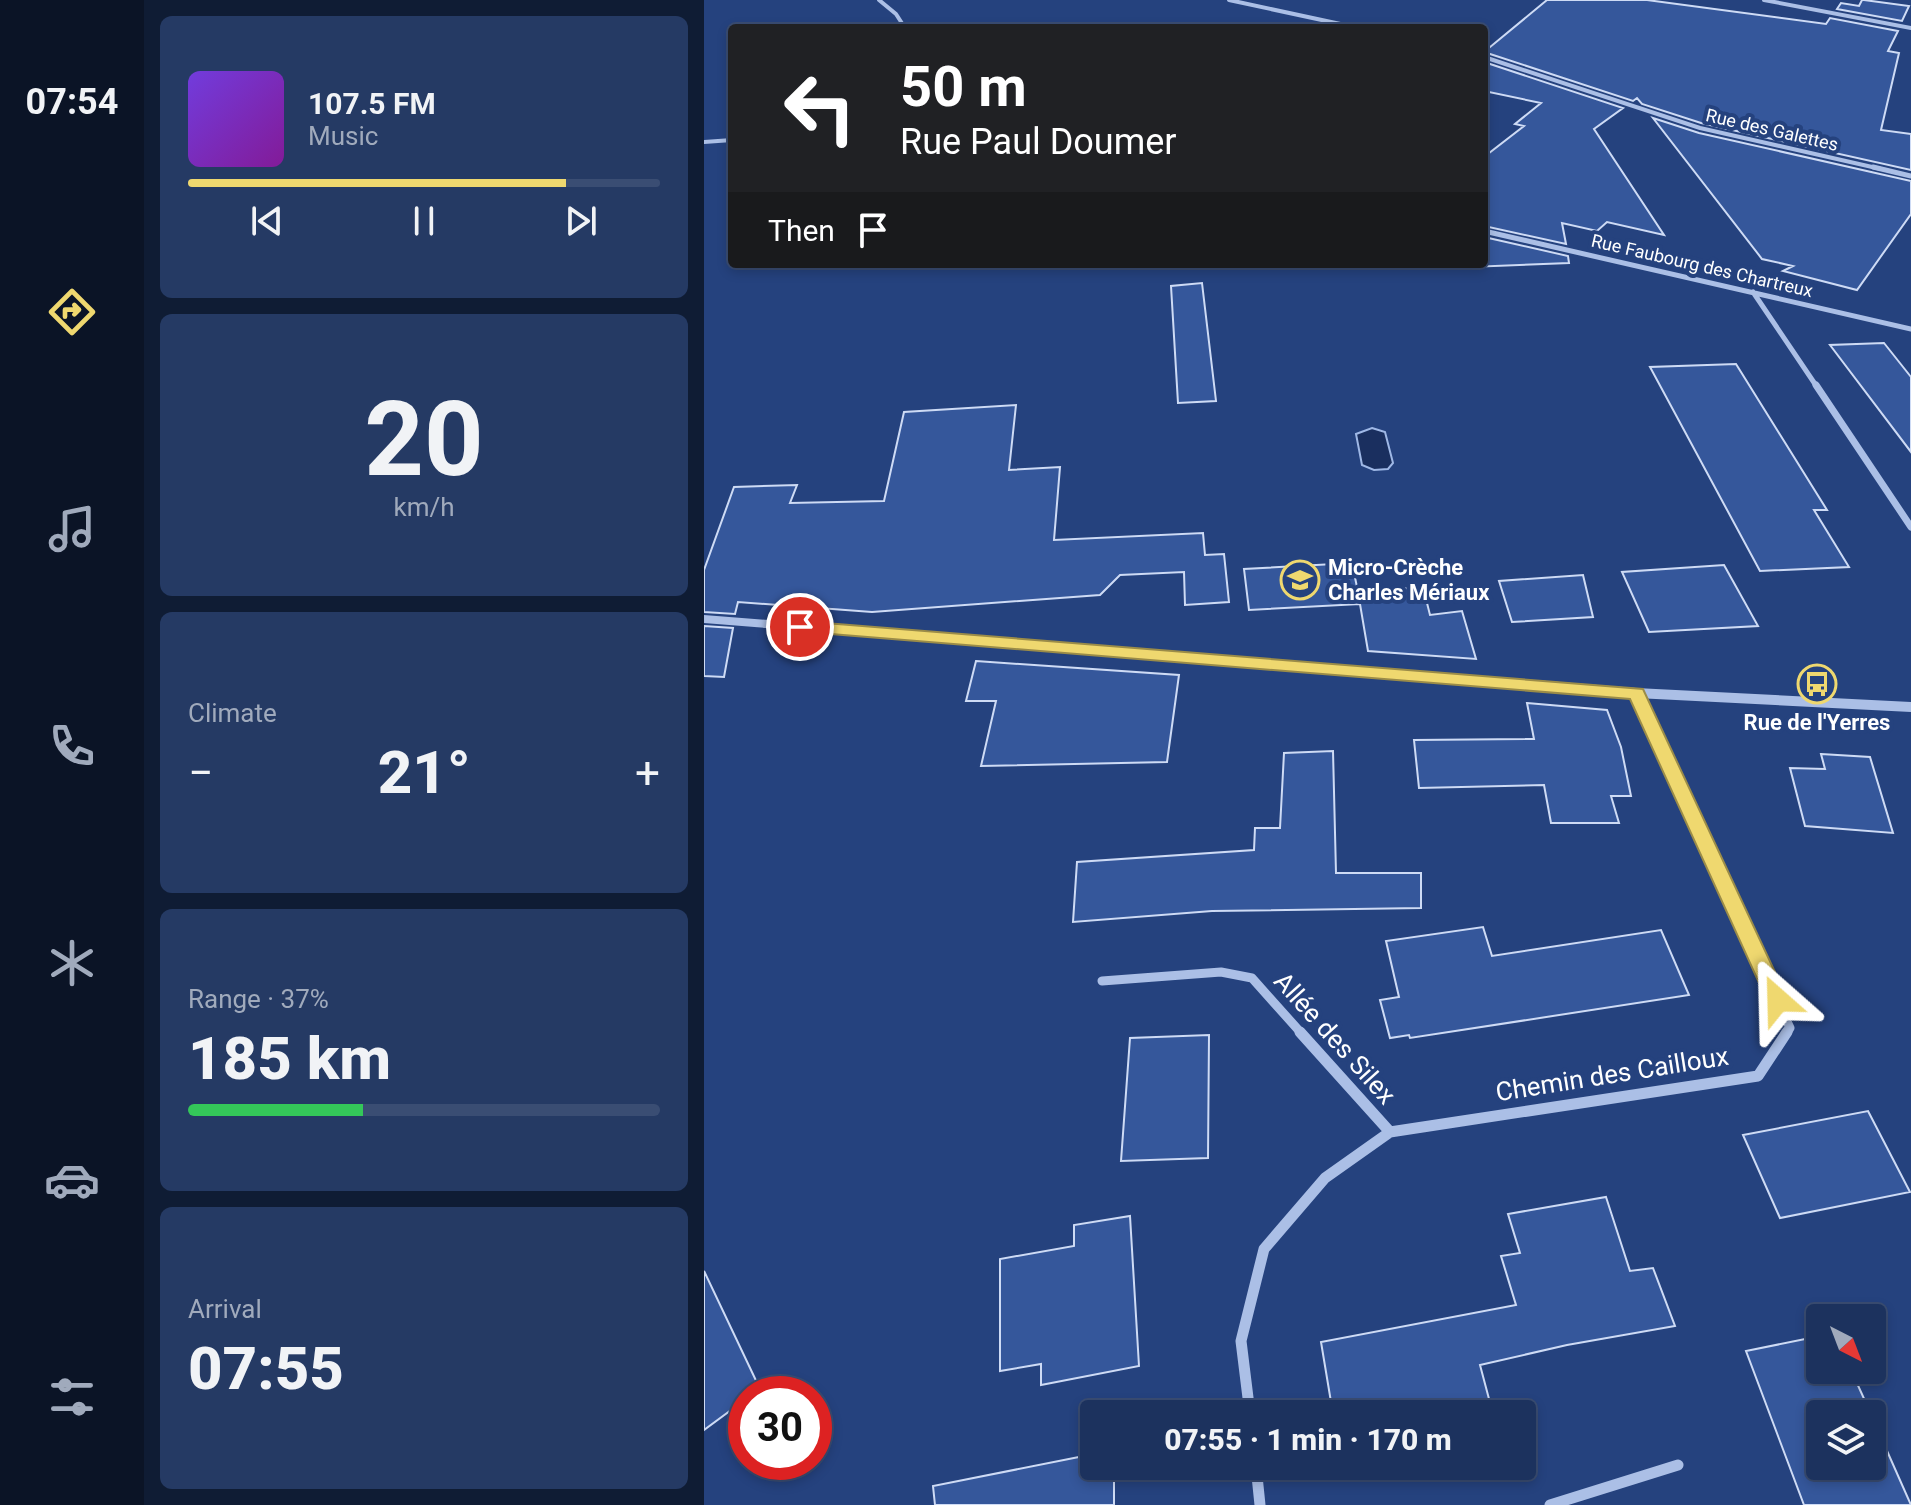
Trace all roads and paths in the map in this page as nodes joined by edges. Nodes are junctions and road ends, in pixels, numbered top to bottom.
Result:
1 (879, 0) edge
2 (1229, 0) edge
3 (1764, 0) edge
4 (902, 24) edge
5 (1340, 24) edge
6 (1911, 28) edge
7 (1488, 58) edge
8 (728, 140) edge
9 (704, 142) edge
10 (1911, 176) edge
11 (1488, 232) edge
12 (1752, 292) junction
13 (1911, 329) edge
14 (1911, 527) edge
15 (704, 619) edge
16 (1636, 693) junction
17 (1911, 707) edge
18 (1102, 981) dead end
19 (1390, 1132) junction
20 (1248, 1400) edge
21 (1678, 1465) dead end
22 (1257, 1480) edge
23 (1260, 1505) edge
24 (1550, 1505) edge

1 - 4 street
2 - 5 street
3 - 6 street
7 - 10 street, Rue des Galettes
8 - 9 street
11 - 12 street, Rue Faubourg des Chartreux
12 - 13 street, Rue Faubourg des Chartreux
12 - 14 street
15 - 16 street
16 - 17 street
16 - 19 street, Chemin des Cailloux
18 - 19 street, Allée des Silex
19 - 20 street, Chemin des Cailloux
21 - 24 street
22 - 23 street

